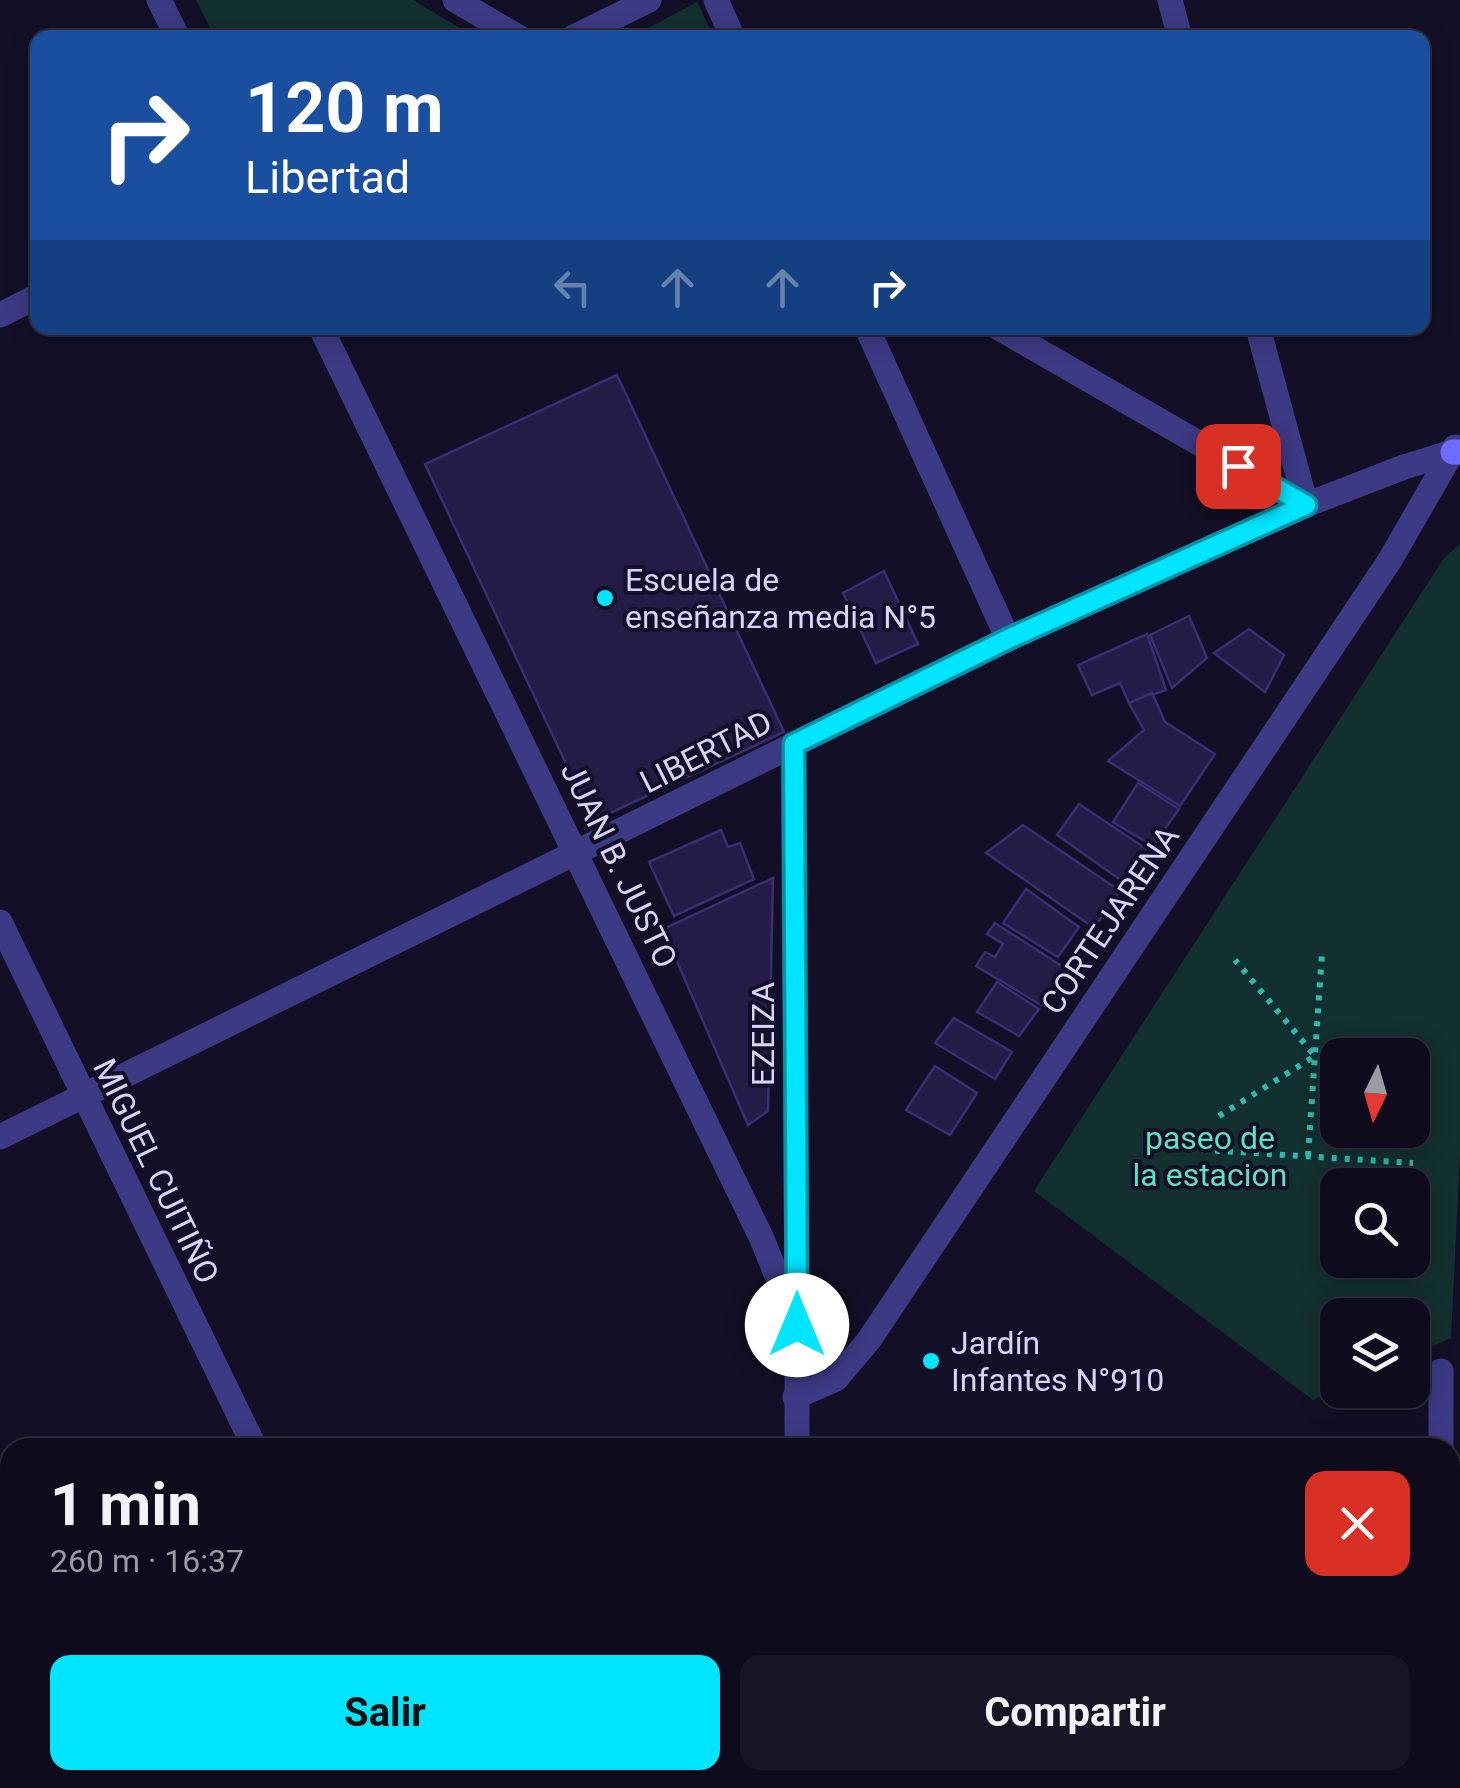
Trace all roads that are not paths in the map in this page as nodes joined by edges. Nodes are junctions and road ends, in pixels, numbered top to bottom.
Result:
1 (159, 0) edge
2 (455, 0) edge
3 (650, 0) edge
4 (716, 0) edge
5 (1170, 0) edge
6 (174, 30) edge
7 (506, 30) edge
8 (588, 30) edge
9 (730, 30) edge
10 (1178, 30) edge
11 (30, 300) edge
12 (0, 315) edge
13 (323, 335) edge
14 (871, 335) edge
15 (1011, 335) edge
16 (1260, 335) edge
17 (1458, 448) edge
18 (1306, 505) junction
19 (1008, 639) junction
20 (794, 744) junction
21 (578, 854) junction
22 (0, 922) edge
23 (83, 1097) junction
24 (0, 1138) edge
25 (797, 1325) junction
26 (1442, 1372) dead end
27 (796, 1397) junction
28 (250, 1438) edge
29 (797, 1438) edge
30 (1441, 1438) edge

1 - 6 street
2 - 7 street
3 - 8 street
4 - 9 street
5 - 10 street
11 - 12 street
13 - 21 street, JUAN B. JUSTO
14 - 19 street
15 - 18 street
16 - 18 street
17 - 18 street, LIBERTAD
17 - 27 street, CORTEJARENA
18 - 19 street, LIBERTAD
19 - 20 street, LIBERTAD
20 - 21 street, LIBERTAD
20 - 25 street, EZEIZA
21 - 23 street, LIBERTAD
21 - 25 street, JUAN B. JUSTO
22 - 23 street, MIGUEL CUITIÑO
23 - 24 street, LIBERTAD
23 - 28 street, MIGUEL CUITIÑO
25 - 27 street, JUAN B. JUSTO
26 - 30 street
27 - 29 street, JUAN B. JUSTO

